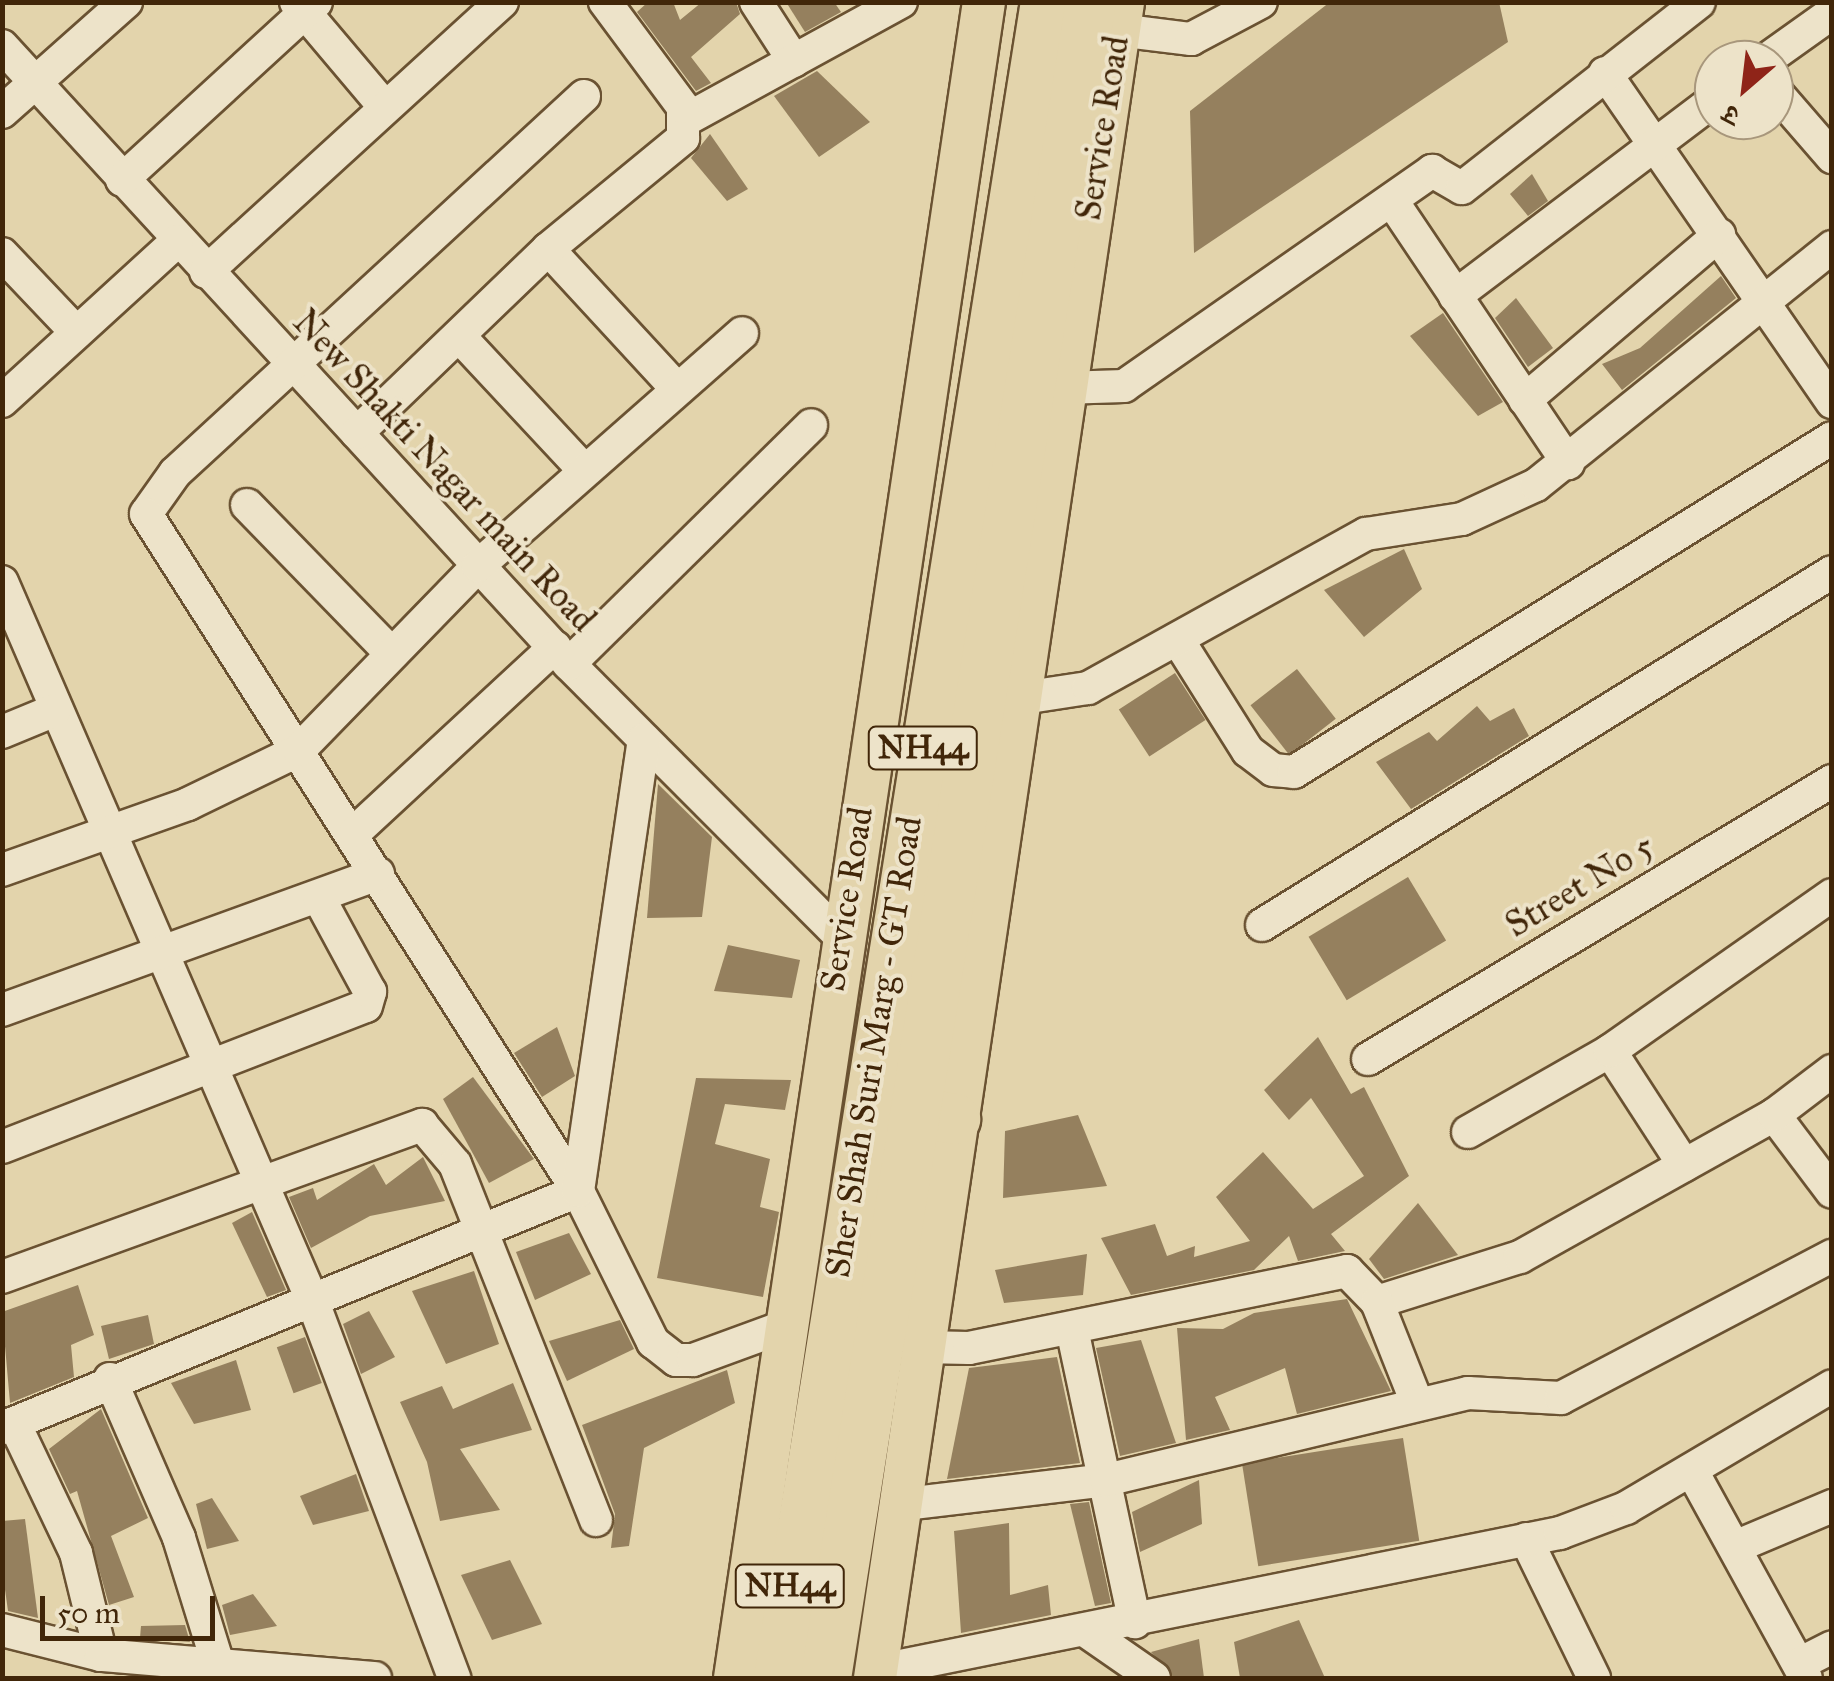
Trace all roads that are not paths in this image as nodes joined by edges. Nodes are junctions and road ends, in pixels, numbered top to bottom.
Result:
1 (126, 2) edge
2 (502, 2) edge
3 (605, 2) edge
4 (756, 2) edge
5 (901, 2) edge
6 (984, 2) edge
7 (1046, 2) edge
8 (1260, 2) edge
9 (1699, 2) edge
10 (306, 6) edge
11 (1111, 12) edge
12 (1832, 13) edge
13 (1794, 40) edge
14 (2, 46) edge
15 (794, 61) junction
16 (1605, 73) junction
17 (34, 82) junction
18 (584, 96) dead end
19 (384, 106) junction
20 (2, 112) edge
21 (1794, 113) edge
22 (1694, 115) edge
23 (687, 119) junction
24 (1656, 144) junction
25 (1832, 157) edge
26 (122, 180) junction
27 (1392, 201) junction
28 (1719, 235) junction
29 (178, 241) junction
30 (1832, 247) edge
31 (548, 249) junction
32 (2, 254) edge
33 (206, 272) junction
34 (1455, 296) junction
35 (1767, 303) junction
36 (76, 332) junction
37 (742, 333) dead end
38 (459, 336) junction
39 (292, 367) junction
40 (1062, 388) junction
41 (677, 390) junction
42 (1525, 400) junction
43 (2, 401) edge
44 (1832, 402) edge
45 (811, 426) dead end
46 (357, 432) junction
47 (1832, 438) edge
48 (1568, 463) junction
49 (584, 470) junction
50 (247, 505) dead end
51 (478, 566) junction
52 (1832, 572) edge
53 (2, 582) edge
54 (1178, 640) junction
55 (389, 652) junction
56 (562, 656) junction
57 (1016, 699) junction
58 (55, 710) junction
59 (2, 732) edge
60 (644, 740) junction
61 (299, 750) junction
62 (1832, 780) edge
63 (110, 830) junction
64 (356, 832) junction
65 (2, 870) edge
66 (378, 874) junction
67 (1832, 895) edge
68 (320, 900) junction
69 (1262, 925) dead end
70 (842, 937) junction
71 (157, 949) junction
72 (2, 1010) edge
73 (1610, 1052) junction
74 (1368, 1059) dead end
75 (212, 1070) junction
76 (1832, 1071) edge
77 (932, 1115) junction
78 (1774, 1115) junction
79 (1468, 1132) dead end
80 (2, 1147) edge
81 (1684, 1165) junction
82 (260, 1187) junction
83 (578, 1192) junction
84 (1832, 1192) edge
85 (484, 1236) junction
86 (1832, 1256) edge
87 (2, 1278) edge
88 (312, 1302) junction
89 (1377, 1302) junction
90 (783, 1326) junction
91 (1072, 1328) junction
92 (921, 1347) junction
93 (110, 1379) junction
94 (1832, 1386) edge
95 (1417, 1403) junction
96 (8, 1426) edge
97 (1692, 1472) junction
98 (1106, 1480) junction
99 (898, 1506) junction
100 (1832, 1506) edge
101 (596, 1520) dead end
102 (1526, 1540) junction
103 (1736, 1547) junction
104 (1135, 1622) junction
105 (2, 1630) edge
106 (1090, 1633) junction
107 (1832, 1647) edge
108 (102, 1655) junction
109 (1012, 1664) edge
110 (219, 1667) junction
111 (1803, 1671) edge
112 (876, 1675) edge
113 (375, 1678) edge
114 (454, 1678) edge
115 (736, 1678) edge
116 (779, 1678) edge
117 (826, 1678) edge
118 (1154, 1678) edge
119 (1594, 1678) edge

1 - 17 street
2 - 19 street
3 - 23 street
4 - 15 street
5 - 15 street
6 - 70 main road, Service Road
7 - 116 highway, Sher Shah Suri Marg - GT Road / NH44
8 - 11 street
9 - 16 street
10 - 19 street
10 - 26 street
11 - 40 main road, Service Road
11 - 77 highway, Sher Shah Suri Marg - GT Road / NH44
12 - 13 street
14 - 17 street, New Shakti Nagar main Road
15 - 23 street
16 - 24 street
16 - 27 street
17 - 20 street
17 - 26 street, New Shakti Nagar main Road
18 - 39 street
19 - 33 street
21 - 25 street
22 - 24 street
23 - 31 street
24 - 28 street
24 - 34 street
26 - 29 street, New Shakti Nagar main Road
27 - 34 street
27 - 40 street
28 - 35 street
28 - 42 street
29 - 33 street, New Shakti Nagar main Road
29 - 36 street
30 - 35 street
31 - 38 street
31 - 41 street
32 - 36 street
33 - 39 street, New Shakti Nagar main Road
34 - 42 street
35 - 44 street
35 - 48 street
36 - 43 street
37 - 41 street
38 - 46 street
38 - 49 street
39 - 46 street, New Shakti Nagar main Road
39 - 61 street
40 - 57 main road, Service Road
41 - 49 street
42 - 48 street
45 - 56 street
46 - 51 street, New Shakti Nagar main Road
47 - 54 street
48 - 54 street
49 - 51 street
50 - 55 street
51 - 55 street
51 - 56 street, New Shakti Nagar main Road
52 - 69 street
53 - 58 street
54 - 57 street
55 - 61 street
56 - 60 street, New Shakti Nagar main Road
56 - 64 street
57 - 77 main road, Service Road
58 - 59 street
58 - 63 street
60 - 70 street, New Shakti Nagar main Road
60 - 83 street
61 - 63 street
61 - 64 street
62 - 74 street, Street No 5
63 - 65 street
63 - 71 street
64 - 66 street
66 - 68 street
66 - 83 street
67 - 73 street
68 - 71 street
68 - 75 street
70 - 90 main road, Service Road
71 - 72 street
71 - 75 street
73 - 79 street
73 - 81 street
75 - 80 street
75 - 82 street
76 - 78 street
77 - 92 main road, Service Road
77 - 117 highway, NH44
78 - 81 street
78 - 84 street
81 - 89 street
82 - 85 street
82 - 87 street
82 - 88 street
83 - 85 street
83 - 90 street
85 - 88 street
85 - 101 street
86 - 95 street
88 - 93 street
88 - 114 street
89 - 91 street
89 - 95 street
90 - 115 main road, Service Road
91 - 92 street
91 - 98 street
92 - 99 main road, Service Road
93 - 96 street
93 - 110 street
94 - 97 street
95 - 98 street
96 - 108 street
97 - 102 street
97 - 103 street
98 - 99 street
98 - 104 street
99 - 112 main road, Service Road
100 - 103 street
102 - 104 street
102 - 119 street
103 - 111 street
104 - 106 street
105 - 108 street
106 - 109 street
106 - 118 street
107 - 111 street
108 - 110 street
109 - 112 street
110 - 113 street

